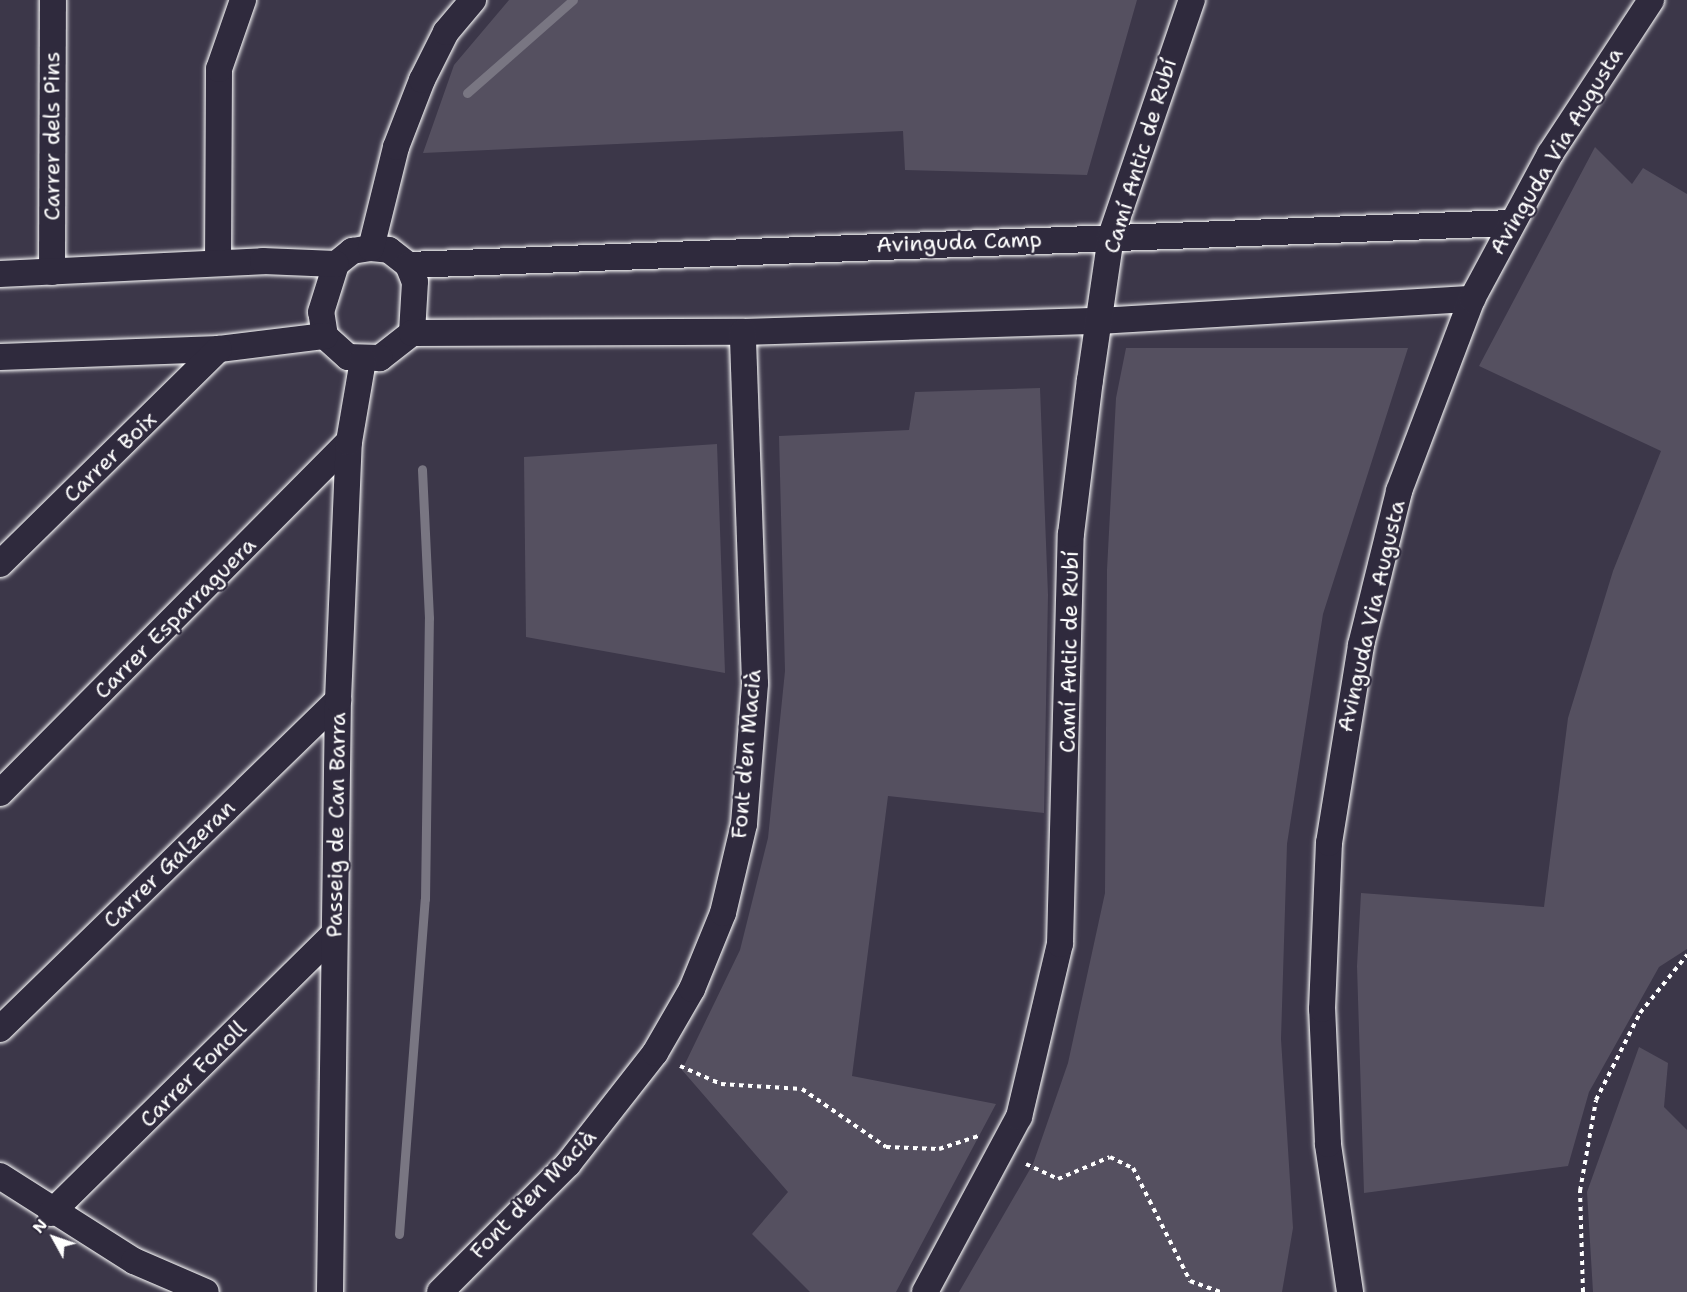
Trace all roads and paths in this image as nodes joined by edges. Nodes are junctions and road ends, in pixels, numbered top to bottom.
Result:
1 (53, 0) edge
2 (243, 0) edge
3 (473, 0) edge
4 (1192, 0) edge
5 (1651, 0) edge
6 (1509, 223) junction
7 (1111, 236) junction
8 (371, 248) junction
9 (218, 263) junction
10 (336, 264) junction
11 (408, 266) junction
12 (52, 272) junction
13 (0, 274) edge
14 (1472, 299) junction
15 (1099, 321) junction
16 (743, 332) junction
17 (412, 333) junction
18 (325, 336) junction
19 (219, 349) junction
20 (0, 357) edge
21 (363, 360) junction
22 (349, 442) junction
23 (0, 564) edge
24 (338, 700) junction
25 (0, 793) edge
26 (334, 934) junction
27 (1687, 955) edge
28 (0, 1029) edge
29 (655, 1053) junction
30 (1004, 1149) junction
31 (0, 1176) edge
32 (51, 1213) junction
33 (1344, 1258) junction
34 (206, 1292) edge
35 (330, 1292) edge
36 (440, 1292) edge
37 (925, 1292) edge
38 (1220, 1292) edge
39 (1332, 1292) edge
40 (1350, 1292) edge
41 (1583, 1292) edge

1 - 12 street, Carrer dels Pins
2 - 9 street
3 - 8 street
4 - 7 street, Camí Antic de Rubí
5 - 6 street, Avinguda Via Augusta
6 - 7 street, Avinguda Camp
6 - 14 street, Avinguda Via Augusta
7 - 11 street, Avinguda Camp
7 - 15 street, Camí Antic de Rubí
8 - 10 street
8 - 11 street
9 - 10 street
9 - 12 street
10 - 18 street
11 - 17 street
12 - 13 street
14 - 15 street
14 - 33 street, Avinguda Via Augusta
15 - 16 street
15 - 30 street, Camí Antic de Rubí
16 - 17 street
16 - 29 street, Font d'en Macià
17 - 21 street
18 - 19 street
18 - 21 street
19 - 20 street
19 - 23 street, Carrer Boix
21 - 22 street, Passeig de Can Barra
22 - 24 street, Passeig de Can Barra
22 - 25 street, Carrer Esparraguera
24 - 26 street, Passeig de Can Barra
24 - 28 street, Carrer Galzeran
26 - 32 street, Carrer Fonoll
26 - 35 street, Passeig de Can Barra
27 - 41 path
29 - 30 path
29 - 36 street, Font d'en Macià
30 - 37 street, Camí Antic de Rubí
30 - 38 path
31 - 32 street
32 - 34 street
33 - 39 street
33 - 40 street, Avinguda Via Augusta

